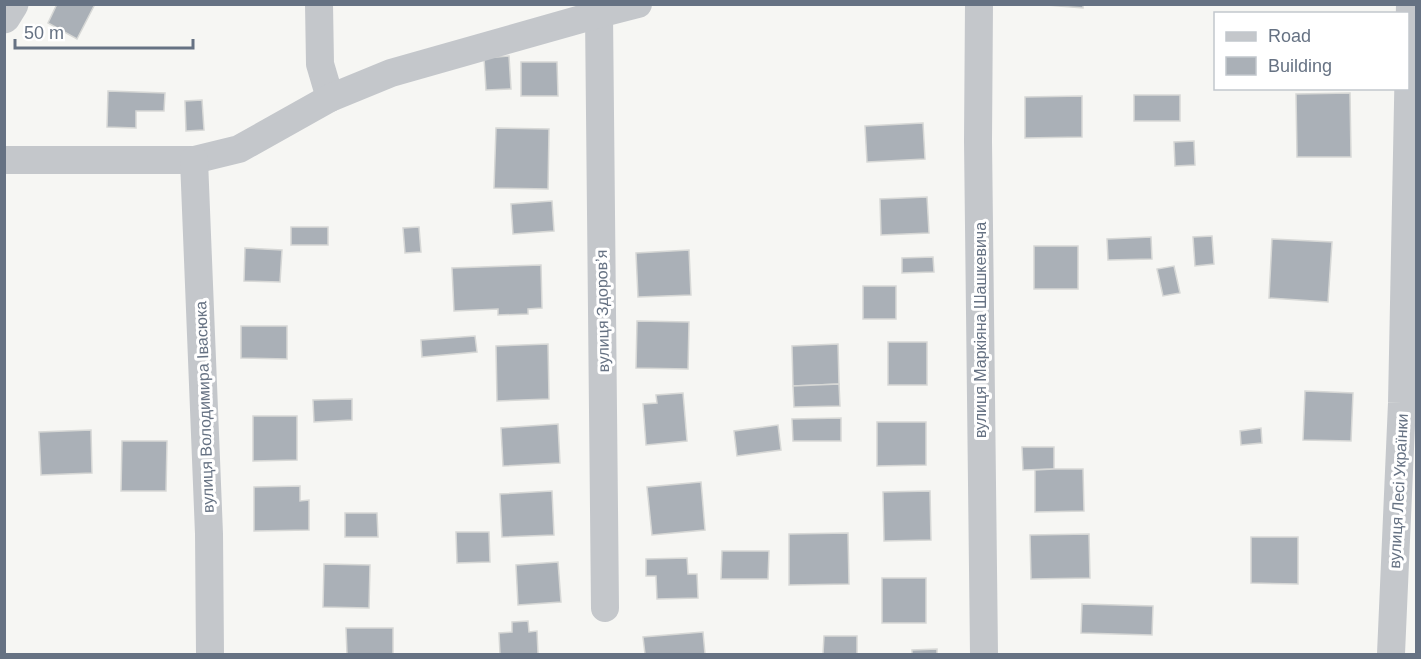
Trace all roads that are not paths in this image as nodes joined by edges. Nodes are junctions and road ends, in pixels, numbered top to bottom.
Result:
1 (12, 4) edge
2 (319, 4) edge
3 (638, 4) edge
4 (980, 4) edge
5 (1410, 4) edge
6 (598, 14) junction
7 (4, 17) edge
8 (1409, 54) edge
9 (1408, 90) edge
10 (330, 98) junction
11 (4, 160) edge
12 (194, 160) junction
13 (605, 608) dead end
14 (210, 654) edge
15 (984, 654) edge
16 (1391, 654) edge

1 - 7 street
2 - 10 street
3 - 6 street
4 - 15 street, вулиця Маркіяна Шашкевича
5 - 8 street, вулиця Лесі Українки
6 - 10 street
6 - 13 street, вулиця Здоровʼя
9 - 16 street, вулиця Лесі Українки
10 - 12 street
11 - 12 street
12 - 14 street, вулиця Володимира Івасюка

